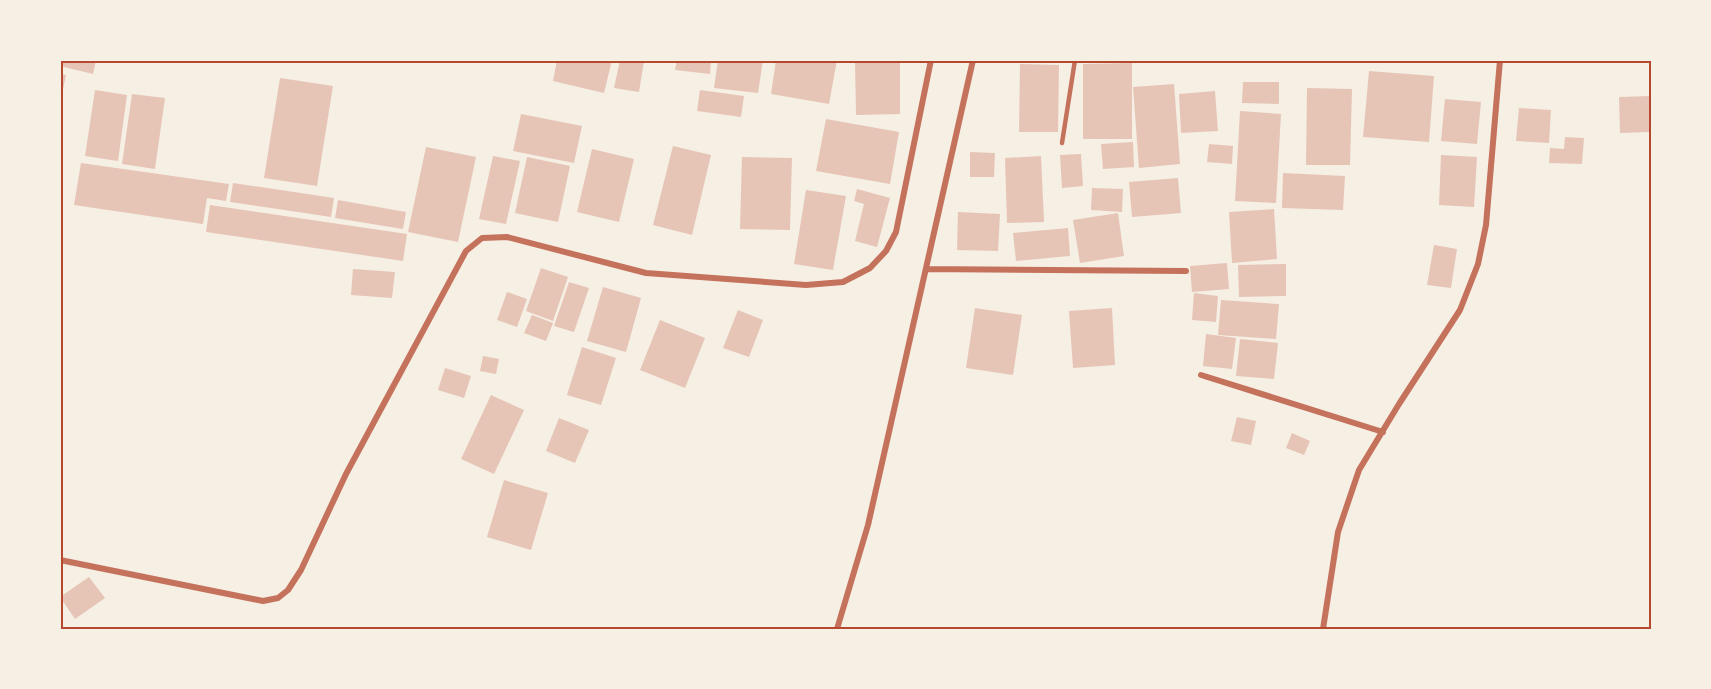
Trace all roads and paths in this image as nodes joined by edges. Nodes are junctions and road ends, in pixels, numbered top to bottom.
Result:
1 (931, 60) edge
2 (973, 60) edge
3 (1075, 60) edge
4 (1500, 60) edge
5 (1062, 143) dead end
6 (926, 269) junction
7 (1186, 271) dead end
8 (1201, 375) dead end
9 (1383, 432) junction
10 (60, 560) edge
11 (837, 629) edge
12 (1323, 629) edge

1 - 10 street
2 - 6 street
3 - 5 lane
4 - 9 street
6 - 7 street
6 - 11 street
8 - 9 street
9 - 12 street

